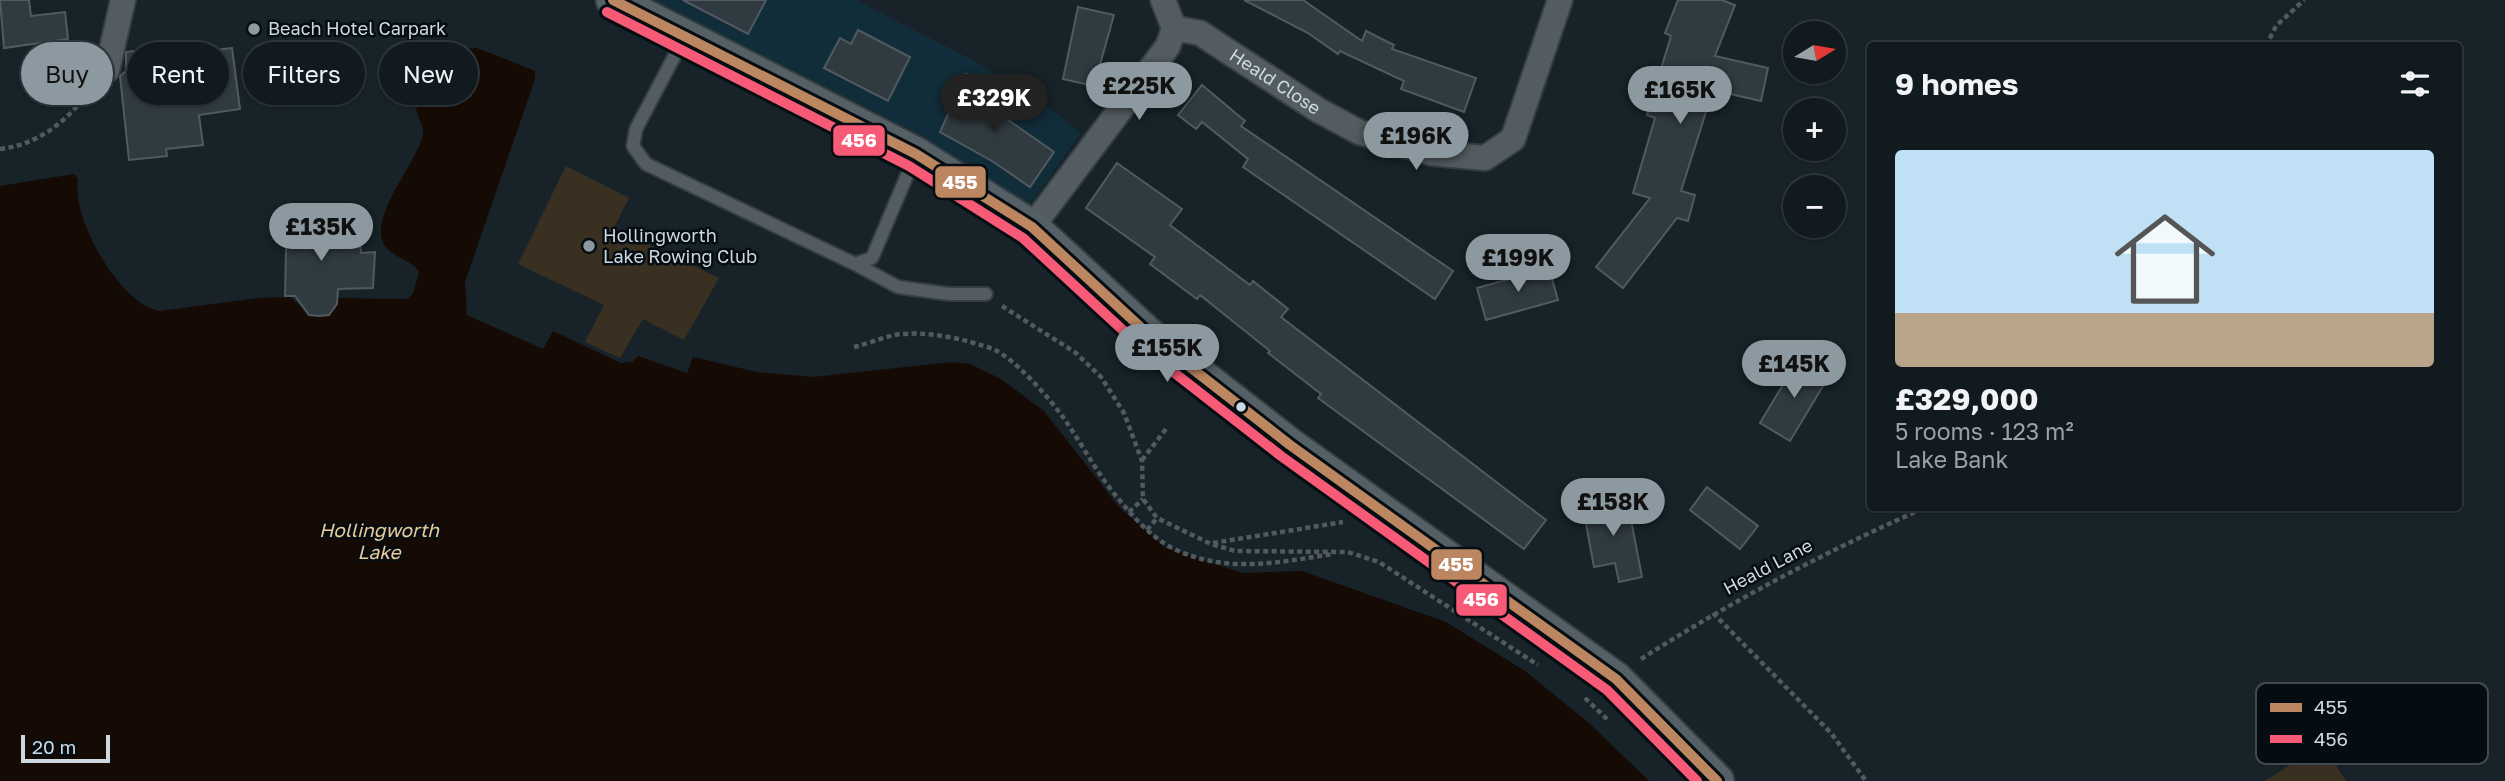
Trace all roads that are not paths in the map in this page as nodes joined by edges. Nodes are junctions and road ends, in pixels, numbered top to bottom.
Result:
1 (124, 0) edge
2 (613, 0) edge
3 (1163, 0) edge
4 (1560, 0) edge
5 (1174, 28) junction
6 (684, 38) junction
7 (113, 45) edge
8 (916, 154) junction
9 (1032, 227) junction
10 (855, 264) junction
11 (986, 295) road end
12 (1717, 781) edge

1 - 7 street
2 - 6 main road
3 - 5 street
4 - 5 street, Heald Close
5 - 9 street
6 - 8 main road
6 - 10 lane
8 - 9 main road
8 - 10 lane
9 - 12 main road
10 - 11 lane

